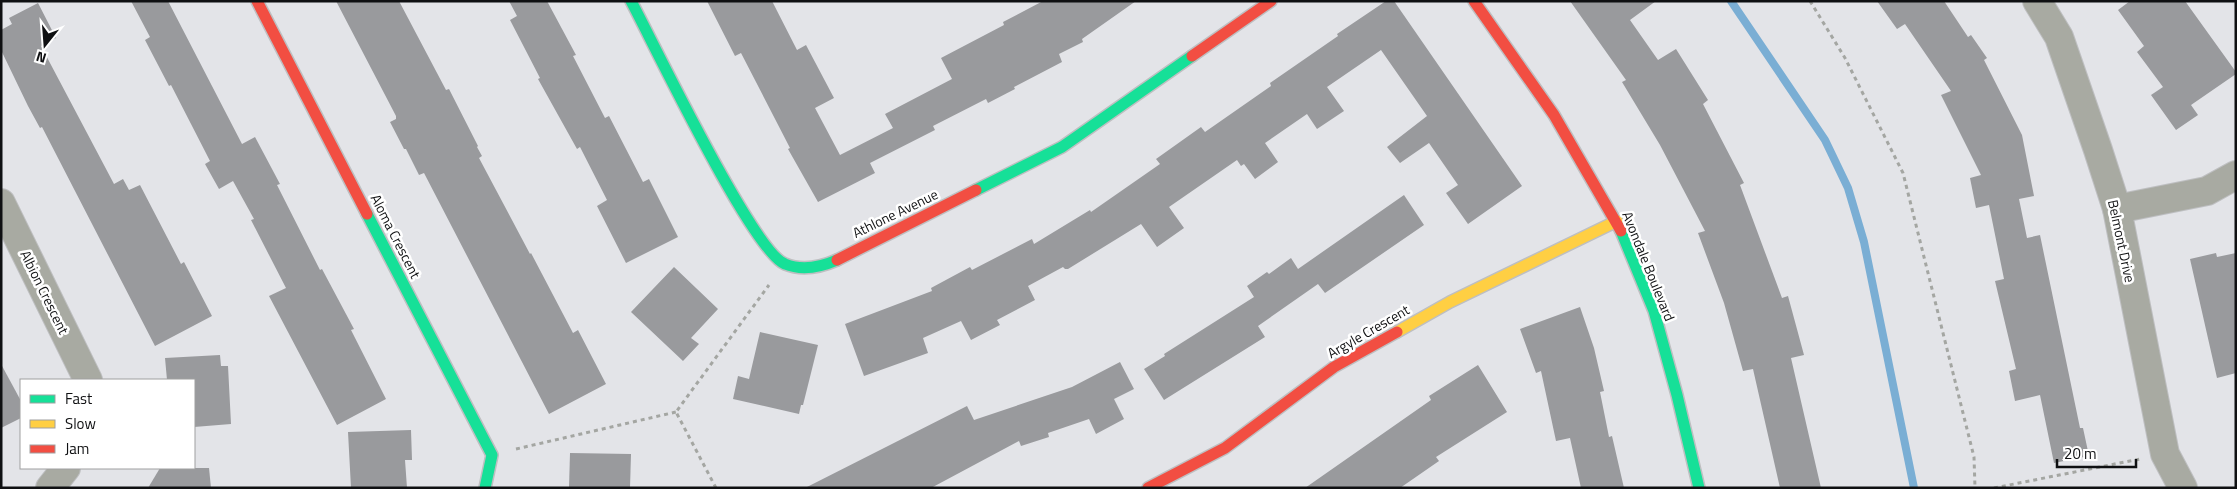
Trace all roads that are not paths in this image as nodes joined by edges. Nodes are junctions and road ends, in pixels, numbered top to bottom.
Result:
1 (257, 1) edge
2 (631, 1) edge
3 (1271, 1) edge
4 (1474, 1) edge
5 (2037, 1) edge
6 (2236, 174) edge
7 (1, 203) edge
8 (2116, 209) junction
9 (1617, 221) junction
10 (88, 379) edge
11 (65, 469) edge
12 (50, 488) edge
13 (485, 488) edge
14 (1148, 488) edge
15 (1699, 488) edge
16 (2183, 488) edge

1 - 13 street, Aloma Crescent
2 - 3 street, Athlone Avenue
4 - 9 street, Avondale Boulevard
5 - 8 street, Belmont Drive
6 - 8 street
7 - 10 street, Albion Crescent
8 - 16 street, Belmont Drive
9 - 14 street, Argyle Crescent
9 - 15 street, Avondale Boulevard
11 - 12 street

